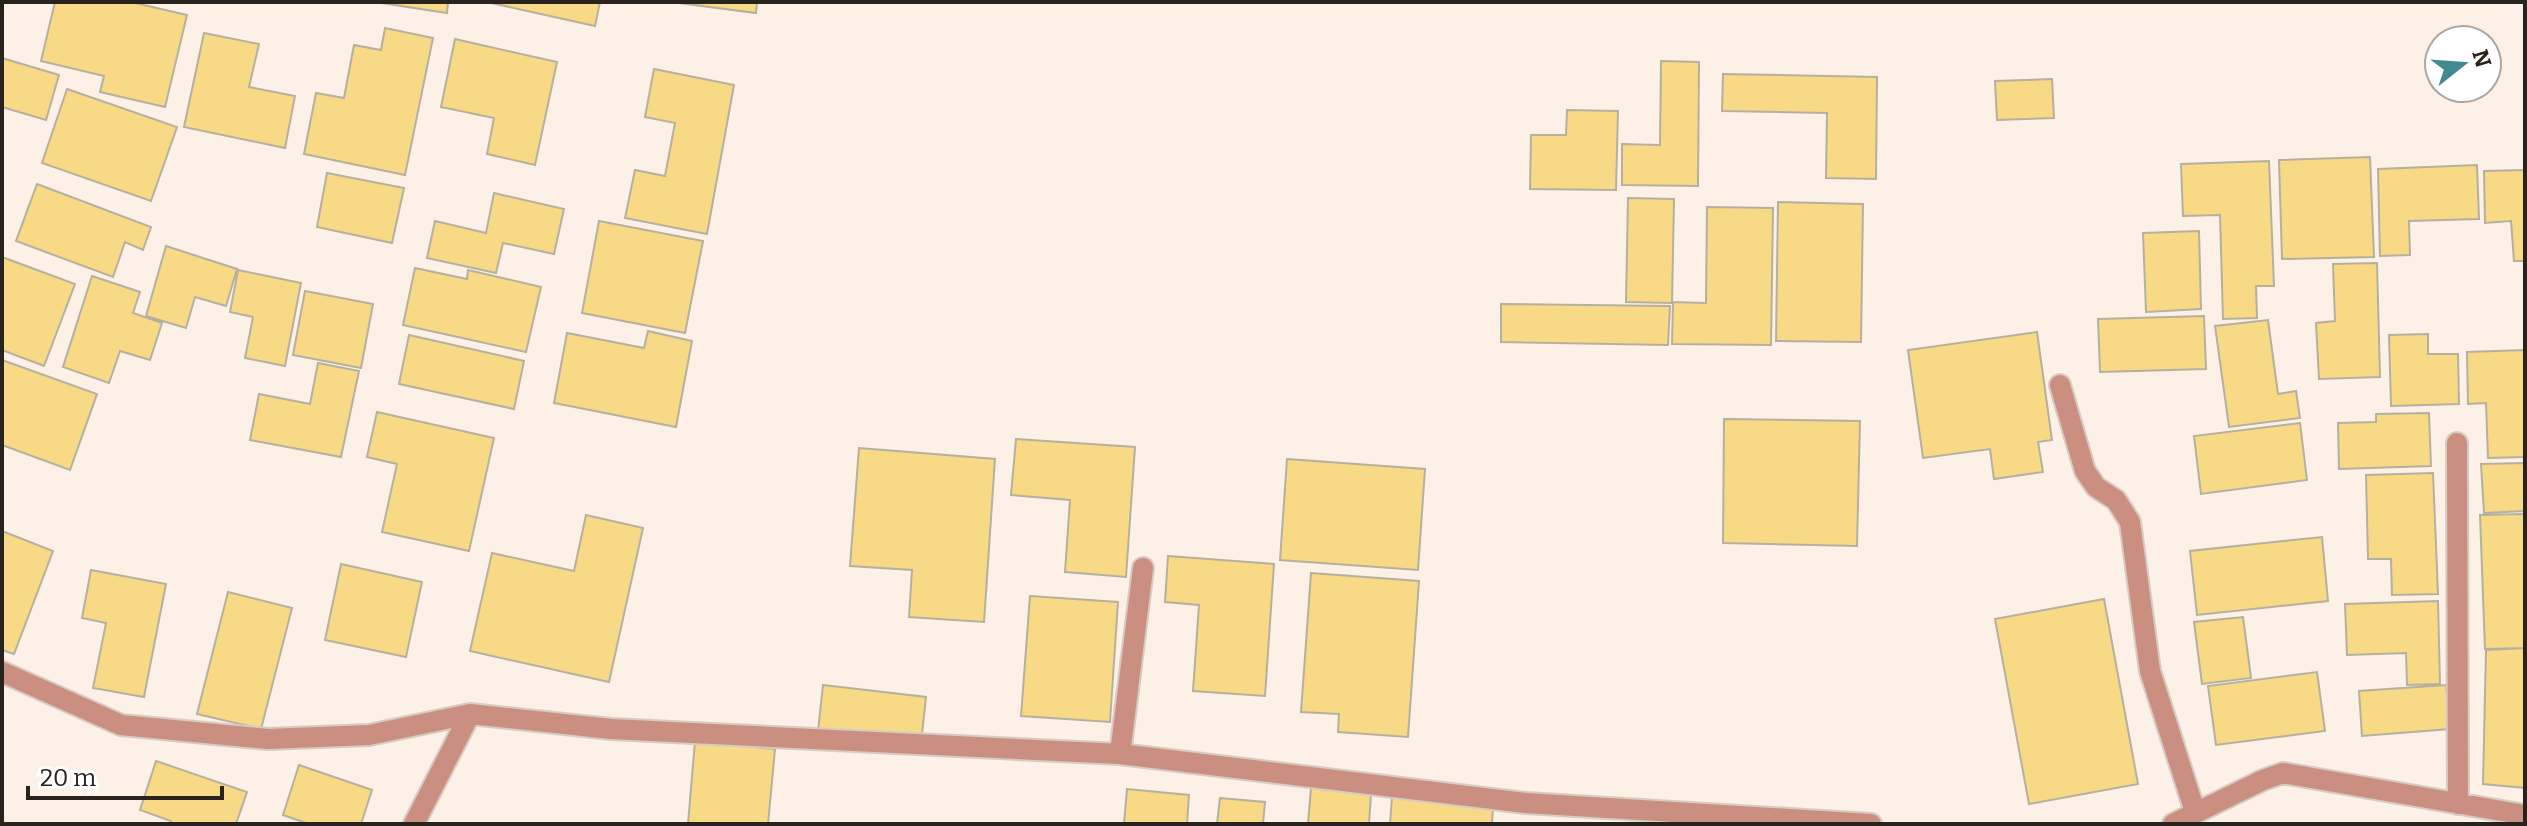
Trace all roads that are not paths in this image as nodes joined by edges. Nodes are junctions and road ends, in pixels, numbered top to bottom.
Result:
1 (2060, 385) dead end
2 (2457, 443) dead end
3 (1143, 568) dead end
4 (2, 672) edge
5 (470, 714) junction
6 (1120, 754) junction
7 (2458, 804) junction
8 (2195, 812) junction
9 (2525, 815) edge
10 (414, 824) edge
11 (1871, 824) edge
12 (2173, 824) edge

1 - 8 street
2 - 7 street
3 - 6 street
4 - 5 street
5 - 6 street
5 - 10 street
6 - 11 street
7 - 8 street
7 - 9 street
8 - 12 street

